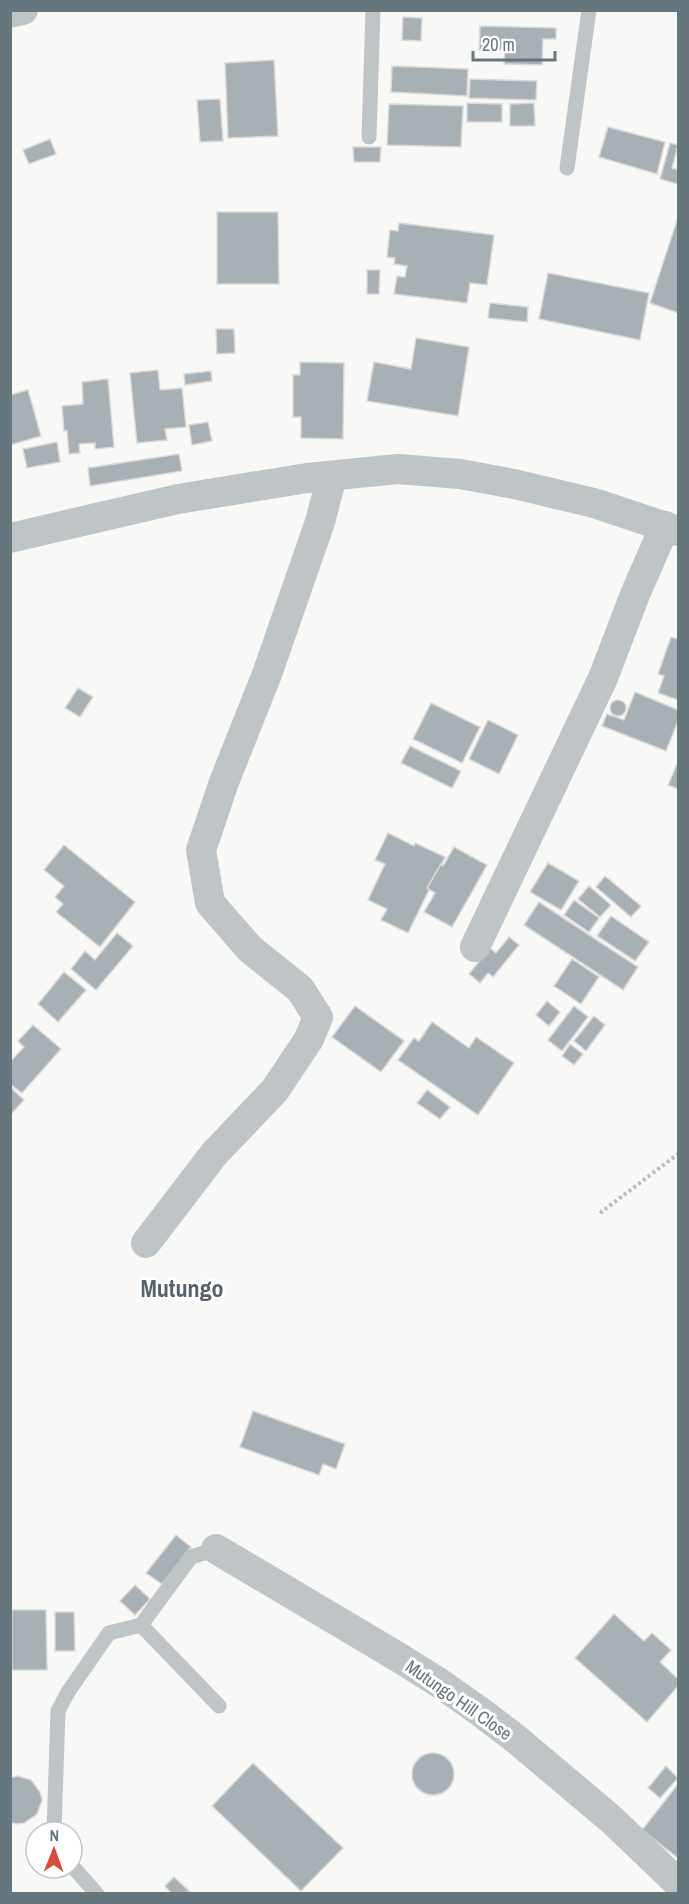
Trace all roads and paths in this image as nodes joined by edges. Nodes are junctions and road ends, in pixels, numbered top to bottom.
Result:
1 (23, 10) edge
2 (373, 10) edge
3 (589, 10) edge
4 (10, 13) edge
5 (369, 136) dead end
6 (567, 168) dead end
7 (332, 476) junction
8 (672, 528) edge
9 (10, 538) edge
10 (475, 947) dead end
11 (678, 1154) edge
12 (600, 1213) dead end
13 (146, 1243) dead end
14 (216, 1549) joint
15 (141, 1625) junction
16 (219, 1706) dead end
17 (54, 1820) edge
18 (84, 1879) edge
19 (678, 1883) edge
20 (97, 1893) edge

1 - 4 street
2 - 5 lane
3 - 6 lane
7 - 8 street
7 - 9 street
7 - 13 street
8 - 10 street
11 - 12 path
14 - 15 lane
14 - 19 street, Mutungo Hill Close
15 - 16 lane
15 - 17 lane
18 - 20 lane

